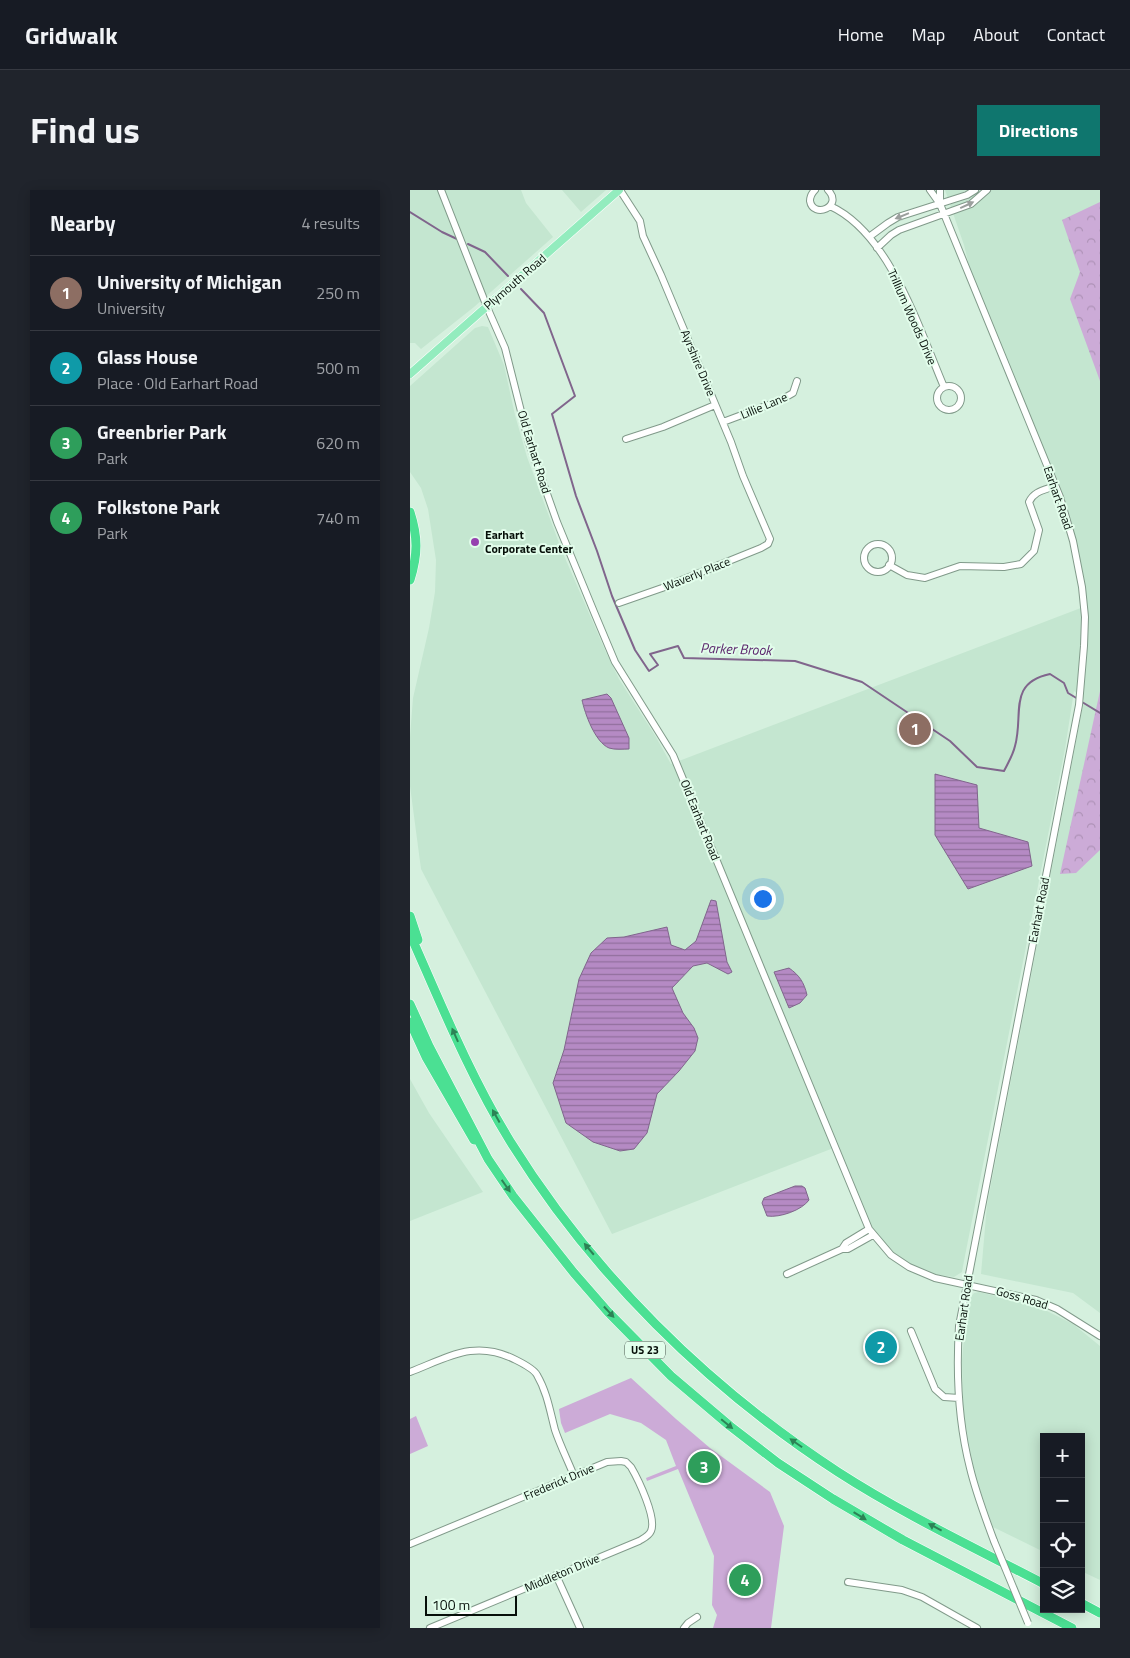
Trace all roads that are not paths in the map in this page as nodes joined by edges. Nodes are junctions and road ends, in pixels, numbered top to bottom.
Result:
1 (441, 190) edge
2 (620, 190) edge
3 (815, 190) edge
4 (828, 190) edge
5 (930, 190) edge
6 (940, 190) edge
7 (975, 190) edge
8 (987, 190) edge
9 (940, 204) junction
10 (830, 206) junction
11 (944, 214) junction
12 (869, 237) junction
13 (877, 248) junction
14 (487, 307) junction
15 (410, 374) edge
16 (797, 381) dead end
17 (944, 387) dead end
18 (715, 405) junction
19 (723, 422) junction
20 (626, 439) dead end
21 (1055, 486) junction
22 (410, 512) edge
23 (770, 539) joint
24 (890, 565) junction
25 (410, 580) edge
26 (619, 603) dead end
27 (410, 916) edge
28 (410, 934) edge
29 (439, 999) junction
30 (410, 1004) edge
31 (410, 1022) edge
32 (488, 1159) junction
33 (871, 1232) junction
34 (787, 1274) dead end
35 (966, 1284) junction
36 (910, 1331) dead end
37 (1100, 1336) edge
38 (410, 1372) edge
39 (959, 1398) junction
40 (574, 1476) junction
41 (639, 1541) joint
42 (410, 1544) edge
43 (556, 1575) junction
44 (848, 1582) dead end
45 (1040, 1582) edge
46 (1085, 1605) edge
47 (1100, 1613) edge
48 (697, 1618) dead end
49 (1029, 1626) edge
50 (430, 1628) edge
51 (580, 1628) edge
52 (684, 1628) edge
53 (977, 1628) edge
54 (1072, 1628) edge

1 - 14 street, Old Earhart Road
2 - 14 main road, Plymouth Road
2 - 18 street, Ayrshire Drive
3 - 10 street, Trillium Woods Drive
4 - 10 street
5 - 9 street, Earhart Road
6 - 9 street, Earhart Road
7 - 9 street
11 -> 8 street
9 - 11 street, Earhart Road
9 -> 12 street
10 - 12 street, Trillium Woods Drive
11 - 13 street
11 - 21 street, Earhart Road
12 - 13 street, Trillium Woods Drive
13 - 17 street, Trillium Woods Drive
14 - 15 main road, Plymouth Road
14 - 33 street, Old Earhart Road
16 - 19 street, Lillie Lane
18 - 19 street, Ayrshire Drive
18 - 20 street
19 - 23 street, Ayrshire Drive
21 - 24 street
21 - 35 street, Earhart Road
22 - 25 highway
23 - 26 street, Waverly Place
24 - 24 street
27 - 29 highway
28 - 29 highway, US 23
45 -> 29 highway, US 23
30 - 32 highway, US 23
31 - 32 highway
32 -> 54 highway, US 23
33 - 34 street
33 - 35 street, Old Earhart Road
35 - 37 street, Goss Road
35 - 39 street, Earhart Road
36 - 39 street
38 - 40 street
39 - 49 street, Earhart Road, bridge
40 - 41 street, Frederick Drive
40 - 42 street, Frederick Drive
41 - 43 street, Middleton Drive
43 - 50 street, Middleton Drive
43 - 51 street
44 - 53 street
46 - 47 highway
48 - 52 street

